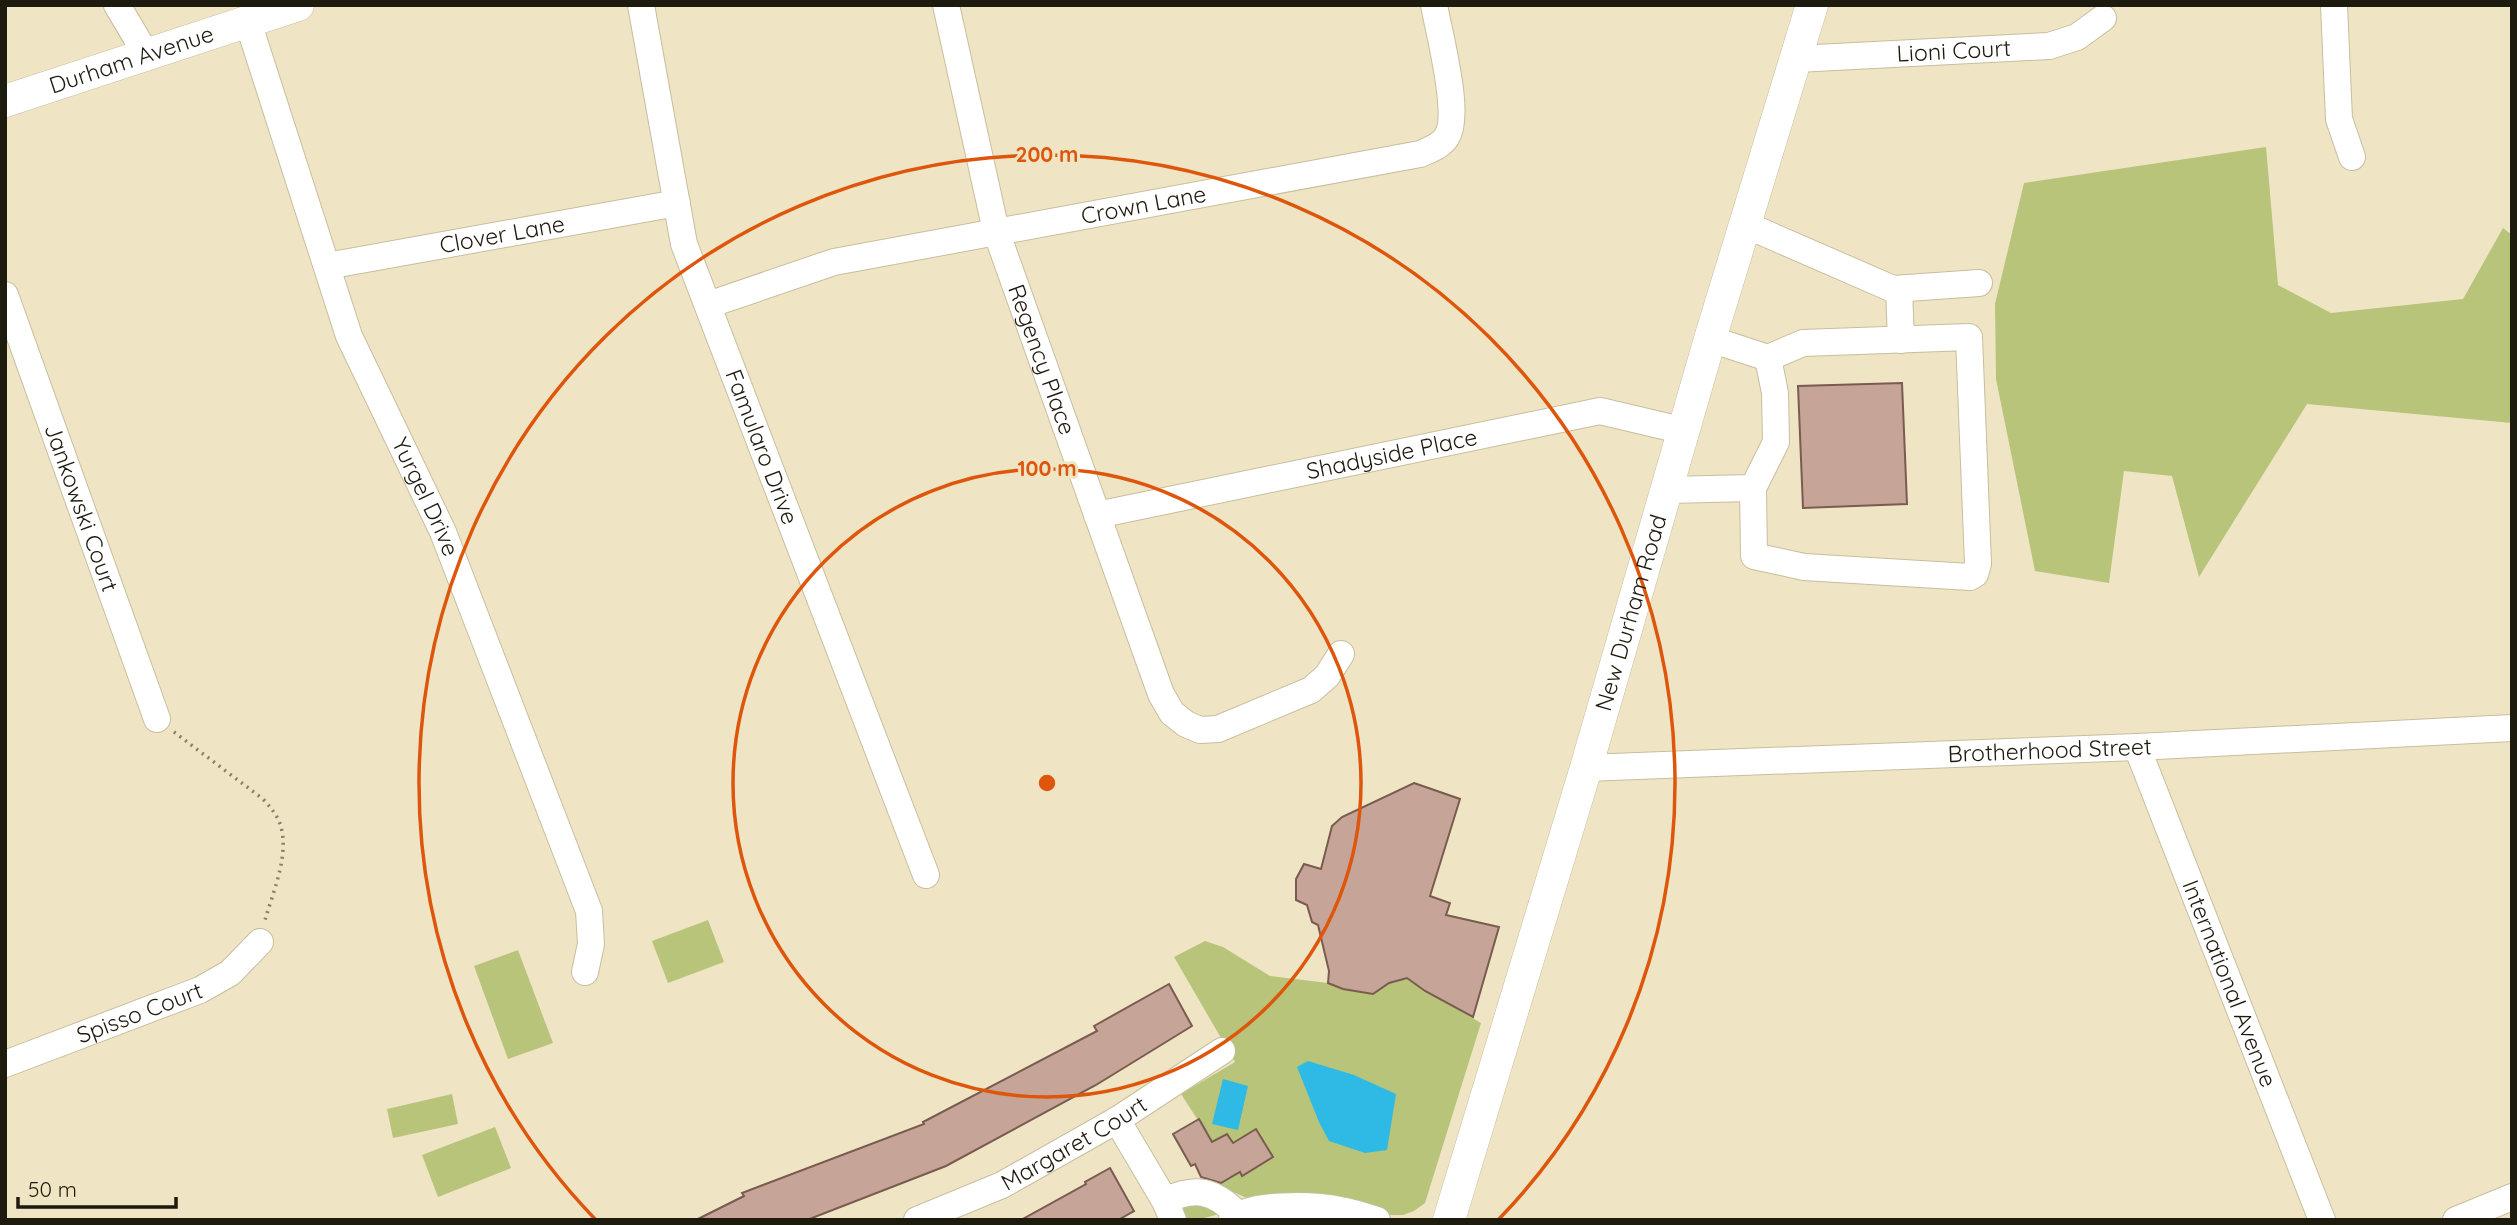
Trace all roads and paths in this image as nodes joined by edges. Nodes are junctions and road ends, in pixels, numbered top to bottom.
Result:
1 (117, 5) edge
2 (298, 5) edge
3 (641, 5) edge
4 (946, 5) edge
5 (1434, 5) edge
6 (1812, 5) edge
7 (2334, 5) edge
8 (2103, 18) dead end
9 (248, 22) junction
10 (146, 54) junction
11 (1796, 59) junction
12 (5, 100) edge
13 (2352, 157) dead end
14 (677, 203) junction
15 (1746, 225) junction
16 (996, 231) junction
17 (327, 265) junction
18 (1979, 283) dead end
19 (1899, 289) junction
20 (5, 295) edge
21 (708, 305) junction
22 (1710, 339) junction
23 (1901, 340) junction
24 (1768, 358) junction
25 (1685, 431) junction
26 (1753, 488) junction
27 (1667, 490) junction
28 (1097, 515) junction
29 (1341, 654) dead end
30 (157, 719) joint
31 (2512, 728) edge
32 (2137, 747) junction
33 (1587, 768) junction
34 (926, 875) dead end
35 (260, 942) joint
36 (586, 972) dead end
37 (1222, 1051) dead end
38 (5, 1064) edge
39 (1117, 1119) junction
40 (2512, 1197) edge
41 (1169, 1211) edge
42 (1235, 1217) edge
43 (916, 1220) edge
44 (1377, 1220) edge
45 (1449, 1220) edge
46 (2322, 1220) edge
47 (2456, 1220) edge

1 - 10 street
2 - 9 main road, Durham Avenue
3 - 14 street, Famularo Drive
4 - 16 street, Regency Place
5 - 16 street, Crown Lane
6 - 11 main road, New Durham Road
7 - 13 street
8 - 11 street, Lioni Court
9 - 10 main road, Durham Avenue
9 - 17 street, Yurgel Drive
10 - 12 main road, Durham Avenue
11 - 15 main road, New Durham Road
14 - 17 street, Clover Lane
14 - 21 street, Famularo Drive
15 - 19 street
15 - 22 main road, New Durham Road
16 - 21 street, Crown Lane
16 - 28 street, Regency Place
17 - 36 street, Yurgel Drive
18 - 19 street
19 - 23 street
20 - 30 street, Jankowski Court
21 - 34 street, Famularo Drive
22 - 24 street
22 - 25 main road, New Durham Road
23 - 24 street
23 - 26 street
24 - 26 street
25 - 27 main road, New Durham Road
25 - 28 street, Shadyside Place
26 - 27 street
27 - 33 main road, New Durham Road
28 - 29 street, Regency Place
30 - 35 path
31 - 32 street, Brotherhood Street
32 - 33 street, Brotherhood Street
32 - 46 street, International Avenue
33 - 45 main road, New Durham Road
35 - 38 street, Spisso Court
37 - 39 street, Margaret Court
39 - 41 street
39 - 43 street, Margaret Court
40 - 47 street
41 - 42 street
42 - 44 street

